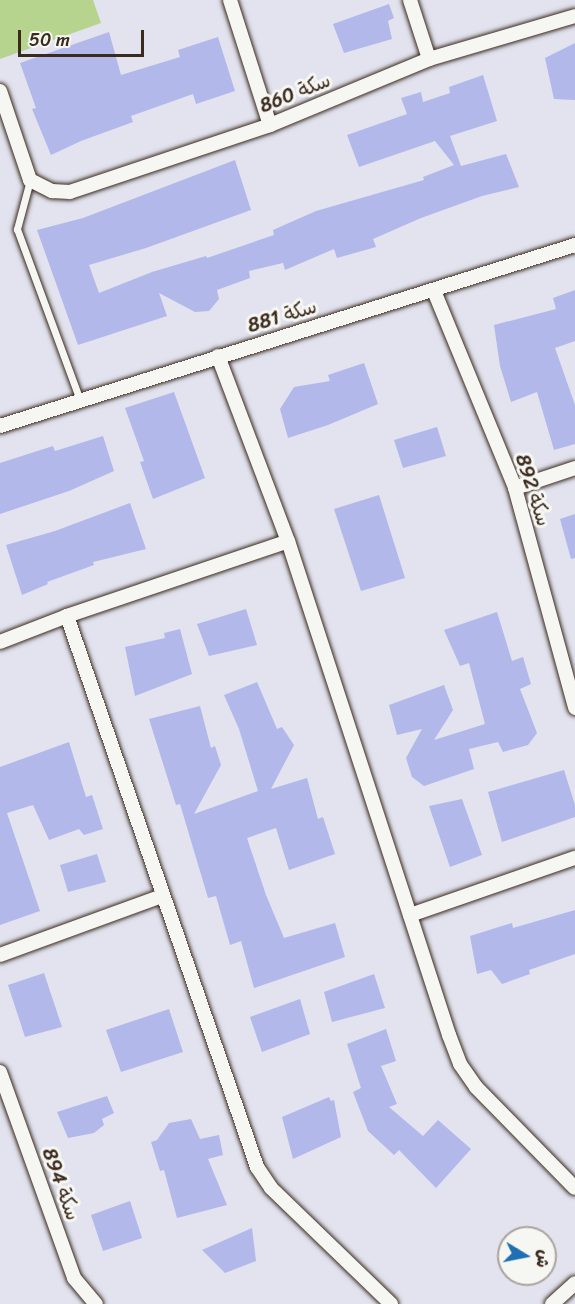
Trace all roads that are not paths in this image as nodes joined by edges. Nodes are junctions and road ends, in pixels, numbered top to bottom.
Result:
1 (230, 0) edge
2 (410, 0) edge
3 (575, 16) edge
4 (429, 59) junction
5 (0, 91) edge
6 (270, 125) junction
7 (30, 180) junction
8 (575, 245) edge
9 (434, 291) junction
10 (218, 356) junction
11 (80, 399) junction
12 (0, 426) edge
13 (575, 468) edge
14 (515, 488) junction
15 (288, 541) junction
16 (67, 616) junction
17 (0, 642) edge
18 (574, 701) edge
19 (575, 858) edge
20 (162, 896) junction
21 (410, 915) junction
22 (0, 955) edge
23 (0, 1072) edge
24 (575, 1188) edge
25 (575, 1283) edge
26 (96, 1304) edge
27 (391, 1304) edge
28 (552, 1304) edge

1 - 6 street
2 - 4 street
3 - 4 street, سكة 860
4 - 6 street, سكة 860
5 - 7 street
6 - 7 street, سكة 860
7 - 11 lane
8 - 9 street, سكة 881
9 - 10 street, سكة 881
9 - 14 street, سكة 892
10 - 11 street, سكة 881
10 - 15 street
11 - 12 street, سكة 881
13 - 14 street
14 - 18 street, سكة 892
15 - 16 street
15 - 21 street
16 - 17 street
16 - 20 street
19 - 21 street
20 - 22 street
20 - 27 street
21 - 24 street
23 - 26 street, سكة 894
25 - 28 street

